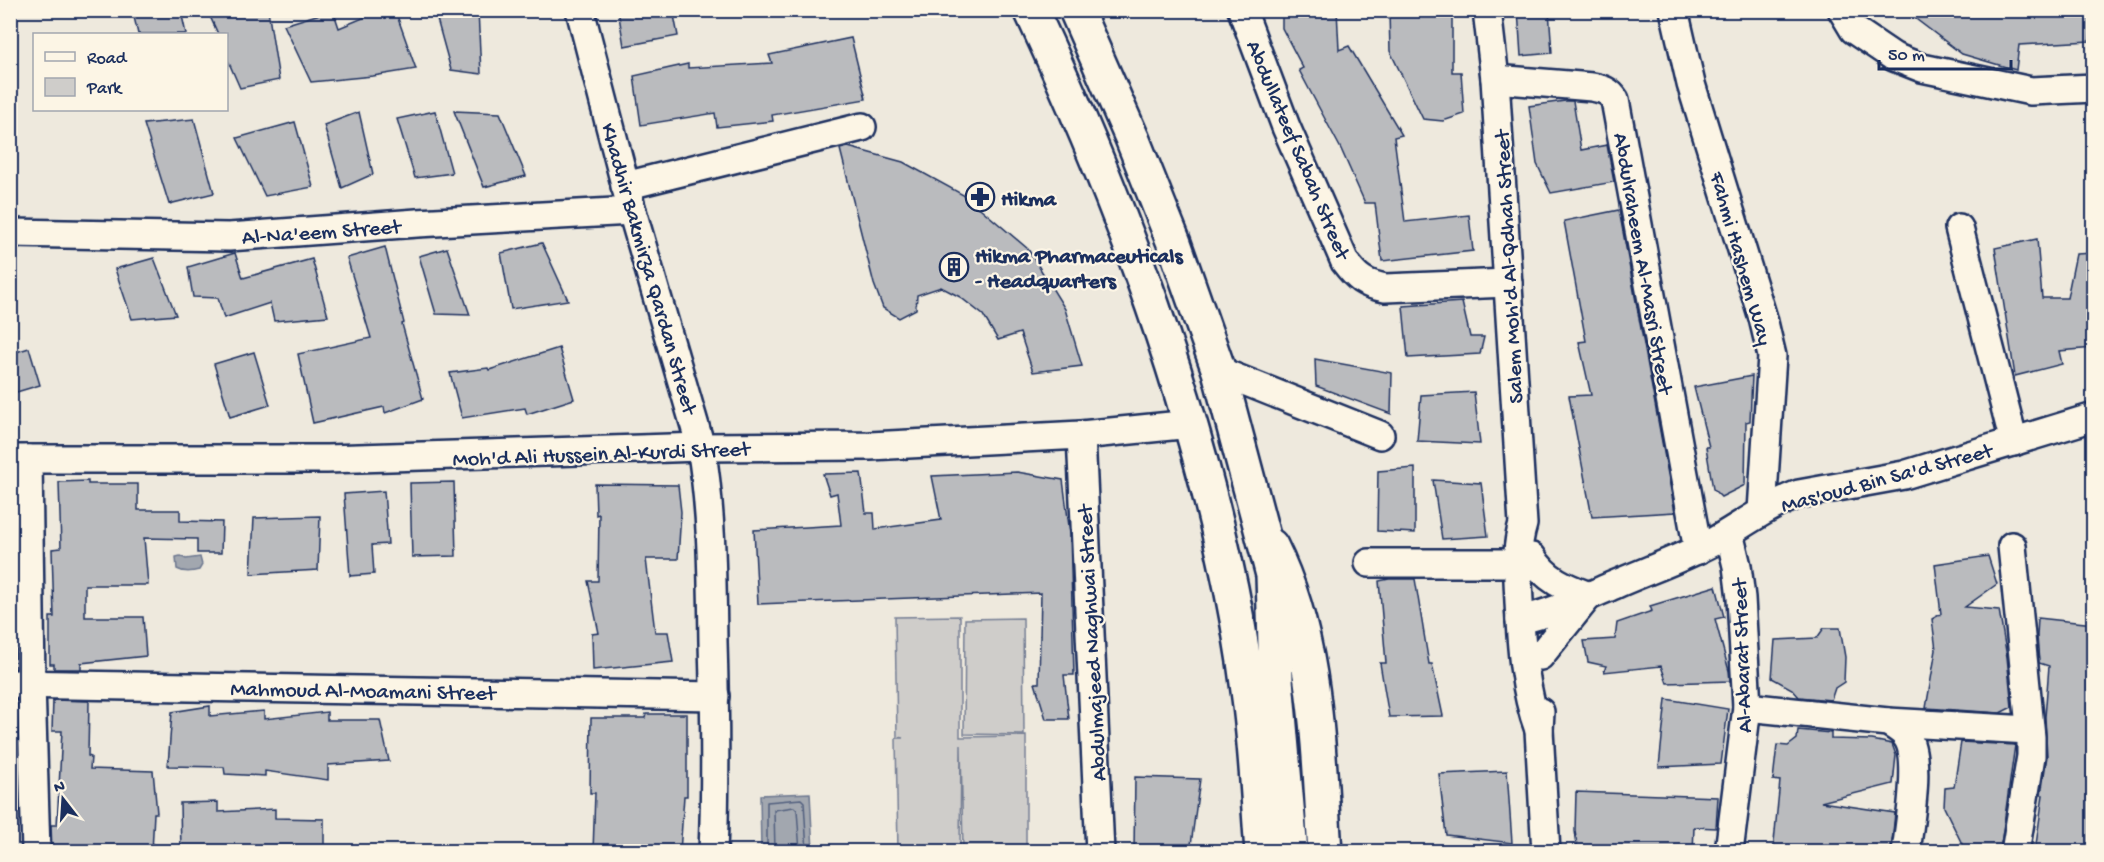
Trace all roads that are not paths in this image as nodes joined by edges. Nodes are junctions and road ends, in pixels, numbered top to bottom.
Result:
1 (580, 10) edge
2 (1030, 10) edge
3 (1076, 10) edge
4 (1242, 10) edge
5 (1487, 10) edge
6 (1674, 10) edge
7 (1842, 10) edge
8 (1495, 79) junction
9 (2094, 88) edge
10 (862, 127) dead end
11 (628, 198) junction
12 (1959, 228) dead end
13 (10, 233) edge
14 (1508, 282) junction
15 (1219, 371) junction
16 (2094, 417) edge
17 (1191, 424) junction
18 (1081, 435) junction
19 (1380, 435) dead end
20 (2014, 442) junction
21 (701, 447) junction
22 (19, 459) edge
23 (1762, 511) junction
24 (1259, 521) junction
25 (1729, 533) junction
26 (2012, 546) dead end
27 (1698, 550) junction
28 (1223, 551) junction
29 (1525, 560) junction
30 (1369, 563) dead end
31 (1589, 596) junction
32 (1529, 618) junction
33 (1540, 656) junction
34 (21, 684) edge
35 (715, 696) junction
36 (1747, 707) junction
37 (1888, 722) junction
38 (1539, 730) junction
39 (2029, 730) junction
40 (36, 852) edge
41 (713, 852) edge
42 (1100, 852) edge
43 (1246, 852) edge
44 (1262, 852) edge
45 (1291, 852) edge
46 (1325, 852) edge
47 (1546, 852) edge
48 (1729, 852) edge
49 (1906, 852) edge
50 (2015, 852) edge

1 - 11 street, Khadhir Bakmirza Qardan Street
2 - 17 main road
3 - 15 main road
4 - 14 street, Abdullateef Sabah Street
5 - 8 street, Salem Moh'd Al-Qdhah Street
6 - 23 street, Fahmi Hashem Way
7 - 9 street
8 - 14 street, Salem Moh'd Al-Qdhah Street
8 - 27 street, Abdulraheem Al-Masri Street
10 - 11 street, Al-Na'eem Street
11 - 13 street, Al-Na'eem Street
11 - 21 street, Khadhir Bakmirza Qardan Street
12 - 20 street
14 - 29 street, Salem Moh'd Al-Qdhah Street
15 - 19 street
15 - 24 main road
16 - 20 street, Mas'oud Bin Sa'd Street
17 - 18 street, Moh'd Ali Hussein Al-Kurdi Street
17 - 28 main road
18 - 21 street, Moh'd Ali Hussein Al-Kurdi Street
18 - 42 street, Abdulmajeed Naghwai Street
20 - 23 street, Mas'oud Bin Sa'd Street
21 - 22 street, Moh'd Ali Hussein Al-Kurdi Street
21 - 35 street, Khadhir Bakmirza Qardan Street
22 - 34 street
23 - 25 street, Mas'oud Bin Sa'd Street
24 - 45 main road
24 - 46 main road
25 - 27 street, Mas'oud Bin Sa'd Street
25 - 36 street, Al-Abarat Street
26 - 39 street
27 - 31 street, Mas'oud Bin Sa'd Street
28 - 43 main road
28 - 44 main road
29 - 30 street
29 - 31 street
29 - 32 street, Salem Moh'd Al-Qdhah Street
31 - 32 street, Mas'oud Bin Sa'd Street
31 - 33 street
32 - 33 street, Salem Moh'd Al-Qdhah Street
32 - 38 street, Salem Moh'd Al-Qdhah Street
33 - 38 street, Salem Moh'd Al-Qdhah Street
34 - 35 street, Mahmoud Al-Moamani Street
34 - 40 street
35 - 41 street, Khadhir Bakmirza Qardan Street
36 - 37 street
36 - 48 street, Al-Abarat Street
37 - 39 street
37 - 49 street
38 - 47 street, Salem Moh'd Al-Qdhah Street
39 - 50 street

